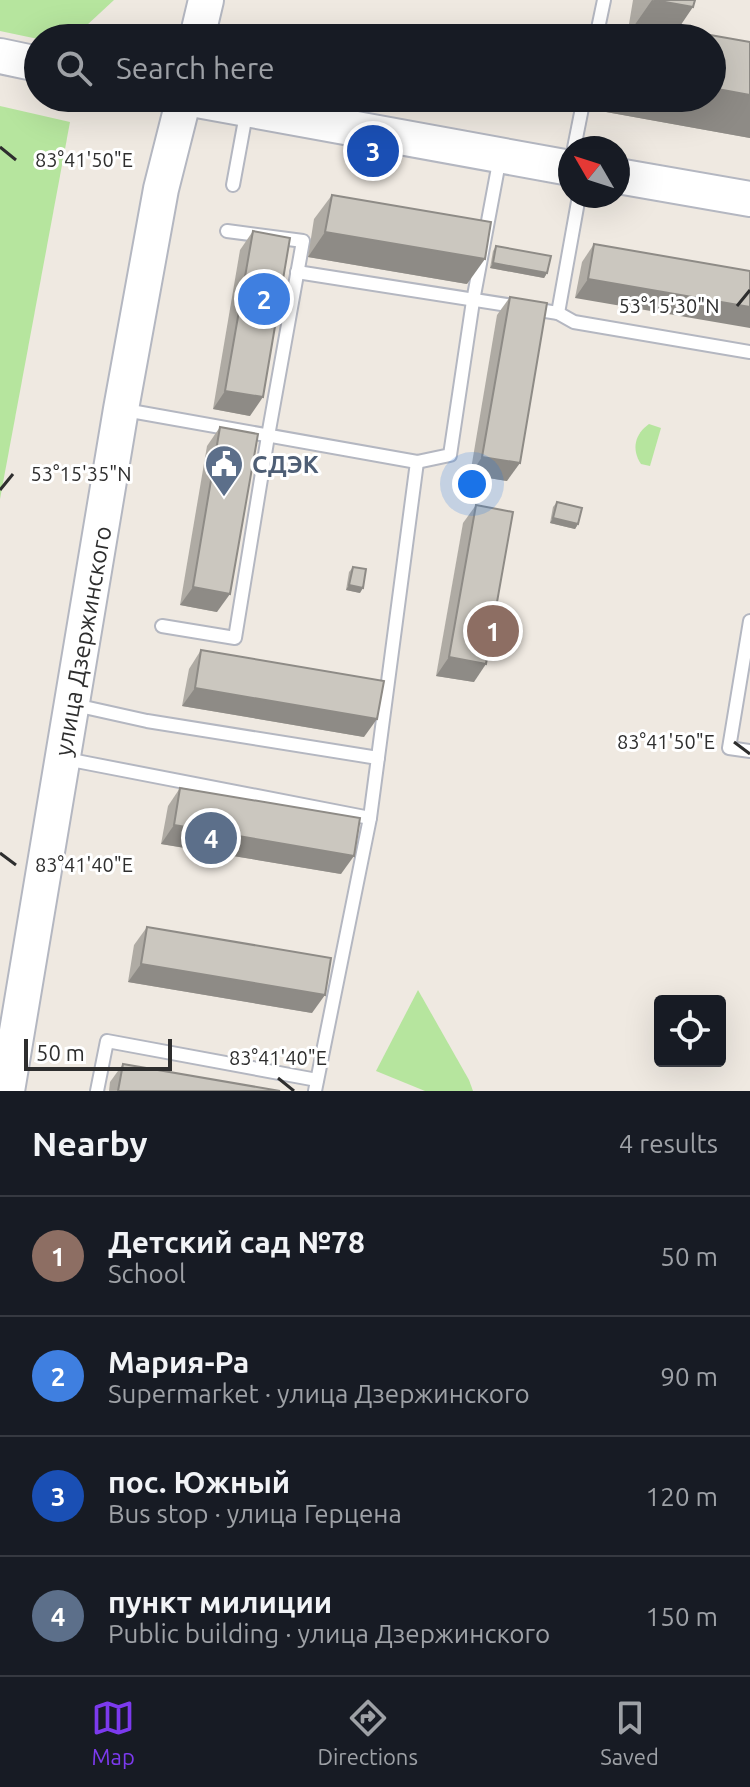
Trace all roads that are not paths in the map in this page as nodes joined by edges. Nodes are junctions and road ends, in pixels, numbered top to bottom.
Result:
1 (206, 0) edge
2 (604, 0) edge
3 (200, 24) edge
4 (599, 24) edge
5 (0, 56) edge
6 (24, 61) edge
7 (181, 112) edge
8 (246, 112) edge
9 (263, 112) edge
10 (581, 112) edge
11 (576, 136) edge
12 (500, 156) junction
13 (558, 166) edge
14 (630, 178) edge
15 (233, 185) dead end
16 (750, 199) edge
17 (577, 208) edge
18 (227, 231) dead end
19 (297, 272) junction
20 (473, 301) junction
21 (558, 313) junction
22 (750, 352) edge
23 (121, 409) junction
24 (268, 436) junction
25 (417, 462) junction
26 (750, 621) edge
27 (162, 626) dead end
28 (72, 704) junction
29 (750, 751) edge
30 (378, 758) junction
31 (63, 759) junction
32 (370, 818) junction
33 (316, 1086) edge
34 (7, 1091) edge
35 (97, 1091) edge

1 - 3 main road
2 - 4 lane
5 - 6 main road
7 - 23 main road, улица Дзержинского
8 - 15 lane
9 - 12 main road
10 - 11 lane
12 - 13 main road
12 - 20 lane
14 - 16 main road
17 - 21 lane
18 - 19 lane
19 - 20 lane
19 - 24 lane
20 - 21 lane
20 - 25 lane
21 - 22 lane
23 - 24 lane
23 - 28 main road, улица Дзержинского
24 - 25 lane
24 - 27 lane
25 - 30 lane
26 - 29 lane
28 - 30 lane
28 - 31 main road, улица Дзержинского
30 - 32 lane
31 - 32 lane
31 - 34 main road, улица Дзержинского
32 - 33 lane
33 - 35 lane

